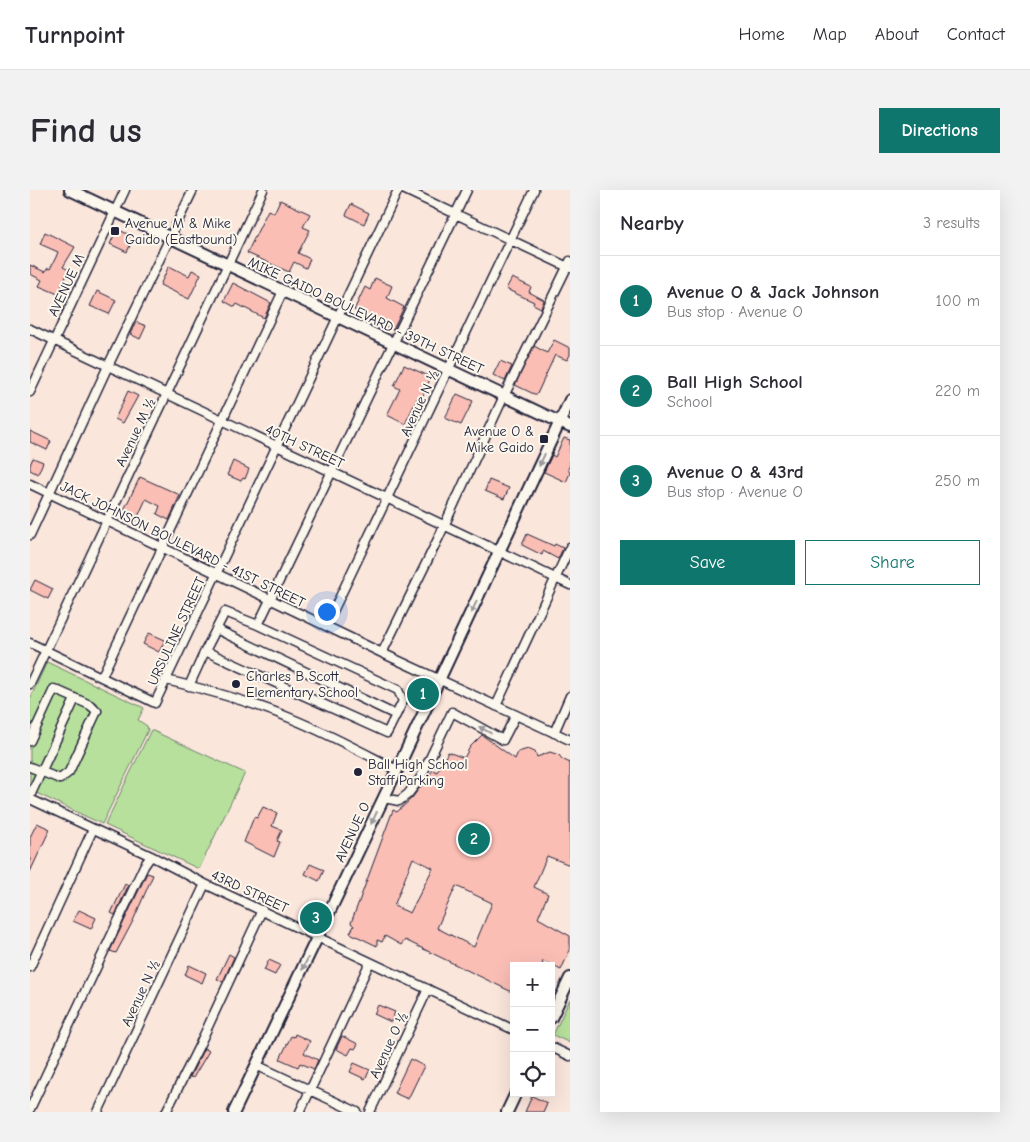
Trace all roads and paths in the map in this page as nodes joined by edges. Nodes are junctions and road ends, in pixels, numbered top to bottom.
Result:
1 (70, 190) edge
2 (125, 190) edge
3 (193, 190) edge
4 (263, 190) edge
5 (398, 190) edge
6 (405, 190) edge
7 (467, 190) edge
8 (534, 190) edge
9 (115, 212) junction
10 (456, 214) junction
11 (171, 238) junction
12 (510, 240) junction
13 (228, 265) junction
14 (569, 266) edge
15 (283, 291) junction
16 (338, 317) junction
17 (30, 329) edge
18 (54, 341) junction
19 (393, 343) junction
20 (108, 366) junction
21 (448, 370) junction
22 (30, 392) edge
23 (166, 395) junction
24 (504, 396) junction
25 (570, 400) edge
26 (222, 421) junction
27 (559, 422) junction
28 (570, 427) edge
29 (276, 446) junction
30 (332, 472) junction
31 (30, 484) edge
32 (50, 493) junction
33 (388, 498) junction
34 (107, 521) junction
35 (445, 525) junction
36 (30, 535) edge
37 (570, 547) edge
38 (162, 548) junction
39 (500, 551) junction
40 (216, 574) junction
41 (556, 578) junction
42 (570, 585) edge
43 (271, 600) junction
44 (258, 625) junction
45 (326, 626) junction
46 (216, 629) junction
47 (30, 643) edge
48 (46, 651) junction
49 (204, 651) junction
50 (382, 653) junction
51 (102, 676) junction
52 (166, 680) junction
53 (440, 680) junction
54 (30, 684) edge
55 (189, 686) junction
56 (570, 696) edge
57 (75, 699) junction
58 (496, 706) junction
59 (396, 714) junction
60 (516, 715) junction
61 (554, 733) junction
62 (570, 740) edge
63 (30, 741) edge
64 (30, 767) edge
65 (397, 770) junction
66 (41, 772) junction
67 (30, 797) edge
68 (384, 798) junction
69 (93, 829) junction
70 (151, 856) junction
71 (205, 884) junction
72 (262, 910) junction
73 (318, 938) junction
74 (370, 962) junction
75 (30, 967) edge
76 (570, 978) edge
77 (428, 989) junction
78 (555, 1010) edge
79 (510, 1028) edge
80 (555, 1049) edge
81 (570, 1056) edge
82 (256, 1065) junction
83 (311, 1090) junction
84 (514, 1097) edge
85 (30, 1109) edge
86 (98, 1112) edge
87 (166, 1112) edge
88 (234, 1112) edge
89 (300, 1112) edge
90 (357, 1112) edge
91 (370, 1112) edge
92 (507, 1112) edge

1 - 9 main road, MIKE GAIDO BOULEVARD - 39TH STREET
2 - 9 street, AVENUE M
3 - 11 street
4 - 13 street, Avenue M ½
5 - 16 street, URSULINE STREET
6 - 10 street
7 - 10 street
8 - 12 street, Avenue N ½
9 - 11 main road, MIKE GAIDO BOULEVARD - 39TH STREET
9 - 18 street, AVENUE M
10 - 12 street
10 - 19 street
11 - 13 main road, MIKE GAIDO BOULEVARD - 39TH STREET
11 - 20 street
12 - 14 street
12 - 21 street, Avenue N ½
13 - 15 main road, MIKE GAIDO BOULEVARD - 39TH STREET
13 - 23 street, Avenue M ½
14 - 24 street
15 - 16 main road, MIKE GAIDO BOULEVARD - 39TH STREET
15 - 26 street
16 - 19 main road, MIKE GAIDO BOULEVARD - 39TH STREET
16 - 29 street, URSULINE STREET
17 - 18 street, 40TH STREET
18 - 20 street, 40TH STREET
18 - 22 street, AVENUE M
19 - 21 main road, MIKE GAIDO BOULEVARD - 39TH STREET
19 - 30 street
20 - 23 street, 40TH STREET
20 - 32 street
21 - 24 main road, MIKE GAIDO BOULEVARD - 39TH STREET
21 - 33 street, Avenue N ½
23 - 26 street, 40TH STREET
23 - 34 street, Avenue M ½
24 - 27 main road, MIKE GAIDO BOULEVARD - 39TH STREET
24 - 35 street
25 - 27 main road, AVENUE O
26 - 29 street, 40TH STREET
26 - 38 street
27 - 28 main road, MIKE GAIDO BOULEVARD - 39TH STREET
27 -> 39 main road, AVENUE O
29 - 30 street, 40TH STREET
29 - 40 street, URSULINE STREET
30 - 33 street, 40TH STREET
30 - 43 street
31 - 32 street, JACK JOHNSON BOULEVARD - 41ST STREET
32 - 34 street, JACK JOHNSON BOULEVARD - 41ST STREET
32 - 36 street
33 - 35 street, 40TH STREET
33 - 45 street, Avenue N ½
34 - 38 street, JACK JOHNSON BOULEVARD - 41ST STREET
34 - 48 street, Avenue M ½
35 - 39 street, 40TH STREET
35 - 50 street
37 - 41 street
38 - 40 street, JACK JOHNSON BOULEVARD - 41ST STREET
38 - 51 street
39 - 41 street, 40TH STREET
39 -> 53 main road, AVENUE O
40 - 43 street, JACK JOHNSON BOULEVARD - 41ST STREET
40 - 52 street, URSULINE STREET
41 - 42 street, 40TH STREET
41 - 58 street
43 - 44 street
43 - 45 street, JACK JOHNSON BOULEVARD - 41ST STREET
44 - 46 street
44 - 59 street
45 - 50 street, JACK JOHNSON BOULEVARD - 41ST STREET
46 - 49 street
46 - 59 street
47 - 48 street
48 - 51 street
48 - 54 street, Avenue M ½
49 - 55 street
49 - 59 street
50 - 53 street, JACK JOHNSON BOULEVARD - 41ST STREET
51 - 52 street, URSULINE STREET
52 - 55 street
53 - 58 street, JACK JOHNSON BOULEVARD - 41ST STREET
53 - 65 main road, AVENUE O
55 - 65 street
56 - 61 street
57 - 63 street
57 - 66 street
57 - 66 street
58 - 60 street, JACK JOHNSON BOULEVARD - 41ST STREET
60 - 61 street, JACK JOHNSON BOULEVARD - 41ST STREET
60 -> 68 street
61 - 62 street, JACK JOHNSON BOULEVARD - 41ST STREET
64 - 66 street
65 - 68 main road, AVENUE O
66 - 67 street
67 - 69 street, 43RD STREET
68 -> 73 main road, AVENUE O
69 - 70 street, 43RD STREET
69 - 75 street
70 - 71 street, 43RD STREET
70 - 85 street
71 - 72 street, 43RD STREET
71 - 86 street, Avenue N ½
72 - 73 street, 43RD STREET
72 - 87 street
73 - 74 street, 43RD STREET
73 -> 82 main road, AVENUE O
74 - 77 street, 43RD STREET
74 - 83 street
76 - 78 main road
77 - 79 street, 43RD STREET
77 - 91 street, Avenue O ½
80 - 81 street
82 - 83 street
82 - 88 main road, AVENUE O
83 - 89 street
83 - 90 street
84 - 92 main road

